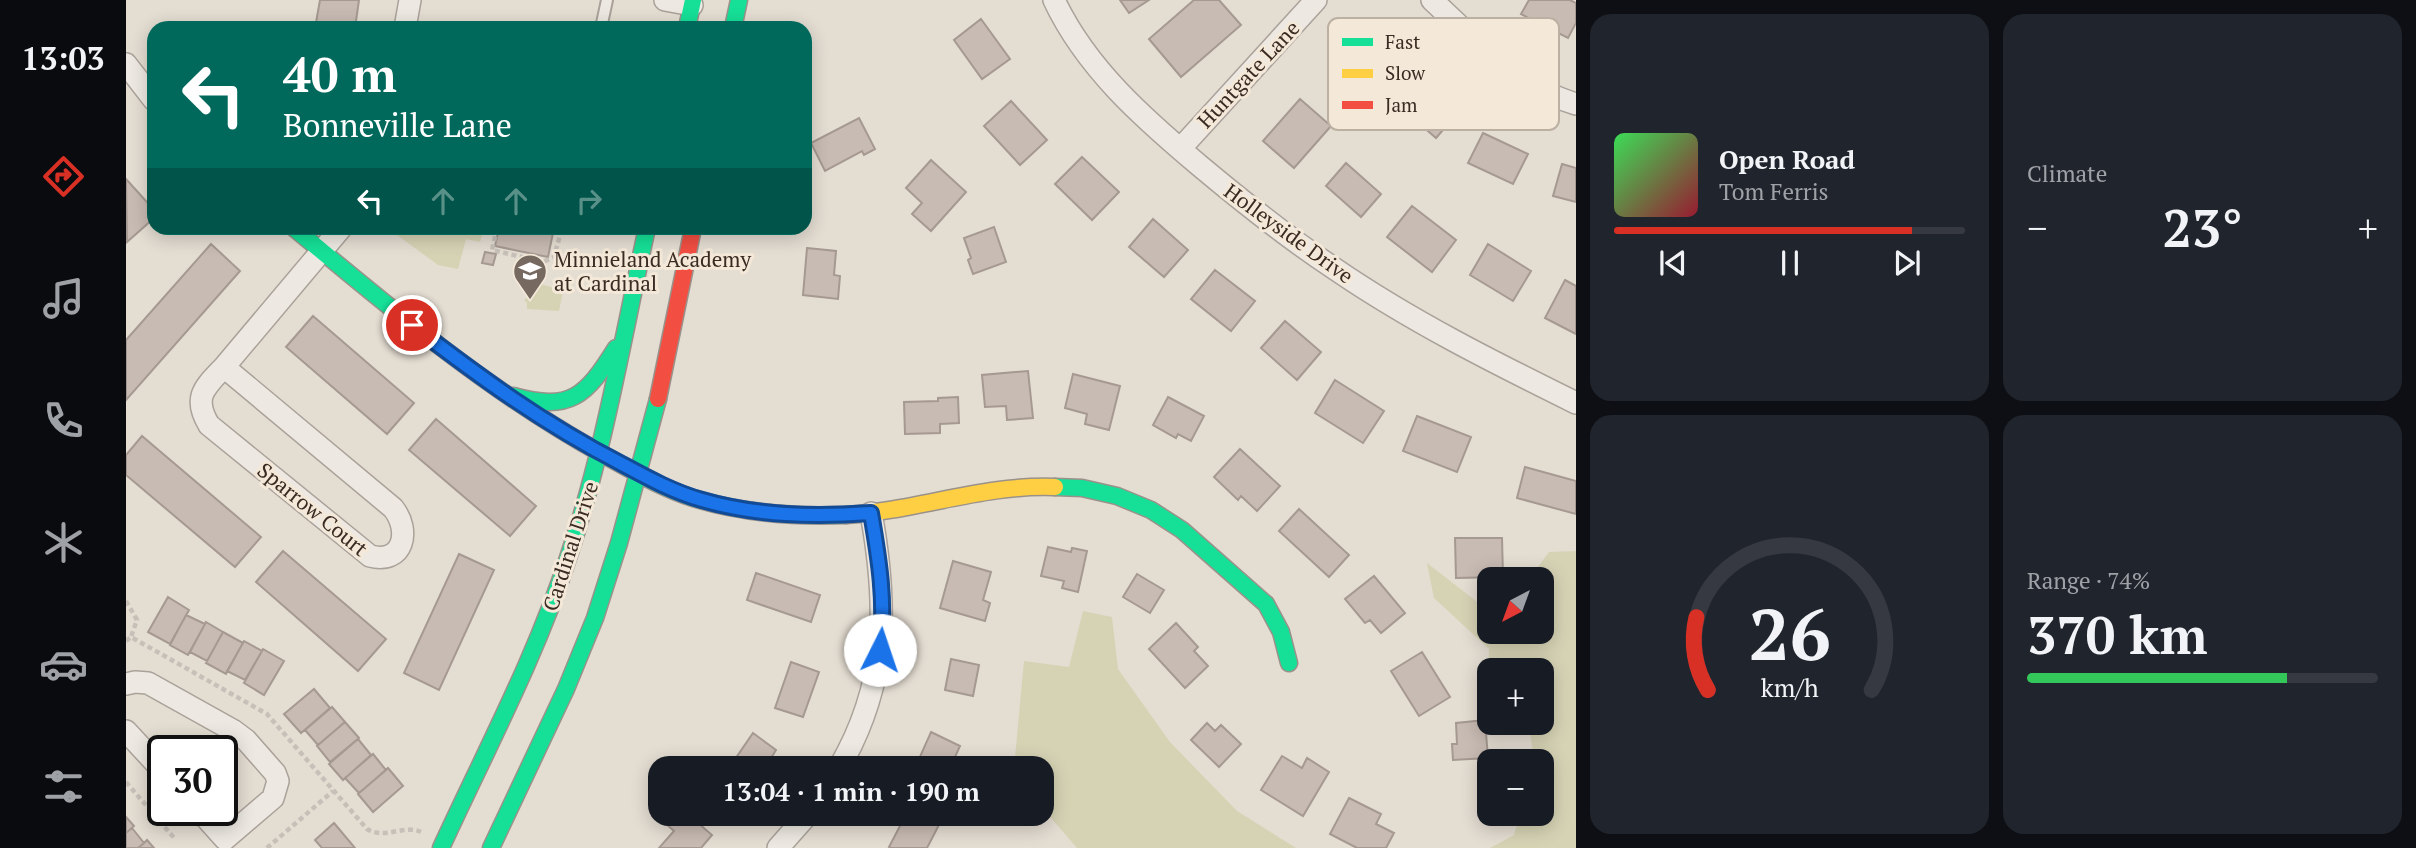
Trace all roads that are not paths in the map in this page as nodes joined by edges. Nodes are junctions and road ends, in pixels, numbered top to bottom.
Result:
1 (410, 0) edge
2 (607, 0) edge
3 (665, 0) edge
4 (739, 0) edge
5 (1054, 0) edge
6 (1316, 0) edge
7 (1432, 0) edge
8 (692, 3) edge
9 (1451, 18) edge
10 (406, 21) edge
11 (602, 21) edge
12 (688, 21) edge
13 (734, 21) edge
14 (129, 74) edge
15 (147, 93) edge
16 (1559, 97) edge
17 (1576, 104) edge
18 (1180, 149) junction
19 (303, 235) edge
20 (335, 235) edge
21 (646, 235) edge
22 (692, 235) edge
23 (322, 251) junction
24 (625, 334) junction
25 (224, 366) junction
26 (499, 391) junction
27 (1576, 402) edge
28 (600, 453) junction
29 (640, 474) junction
30 (871, 513) junction
31 (1289, 663) dead end
32 (126, 684) edge
33 (126, 731) edge
34 (147, 754) edge
35 (846, 756) edge
36 (209, 826) edge
37 (797, 826) edge
38 (219, 843) edge
39 (442, 848) edge
40 (491, 848) edge
41 (778, 848) edge

1 - 10 street
2 - 11 lane
3 - 8 street
4 - 13 main road
5 - 18 street, Holleyside Drive
6 - 18 street, Huntgate Lane
7 - 9 street
8 - 12 main road
14 - 15 street
16 - 17 street
18 - 27 street, Holleyside Drive
19 - 23 main road
20 - 23 street, Sparrow Court
21 - 24 main road, Cardinal Drive
22 - 29 main road
23 - 25 street, Sparrow Court
23 - 26 main road
24 - 26 main road
24 - 28 main road, Cardinal Drive
25 - 25 street, Sparrow Court
26 - 28 main road
28 - 29 main road
28 - 39 main road, Cardinal Drive
29 - 30 main road
29 - 40 main road
30 - 31 main road
30 - 35 street
32 - 38 street
33 - 34 street
36 - 38 street
37 - 41 street

